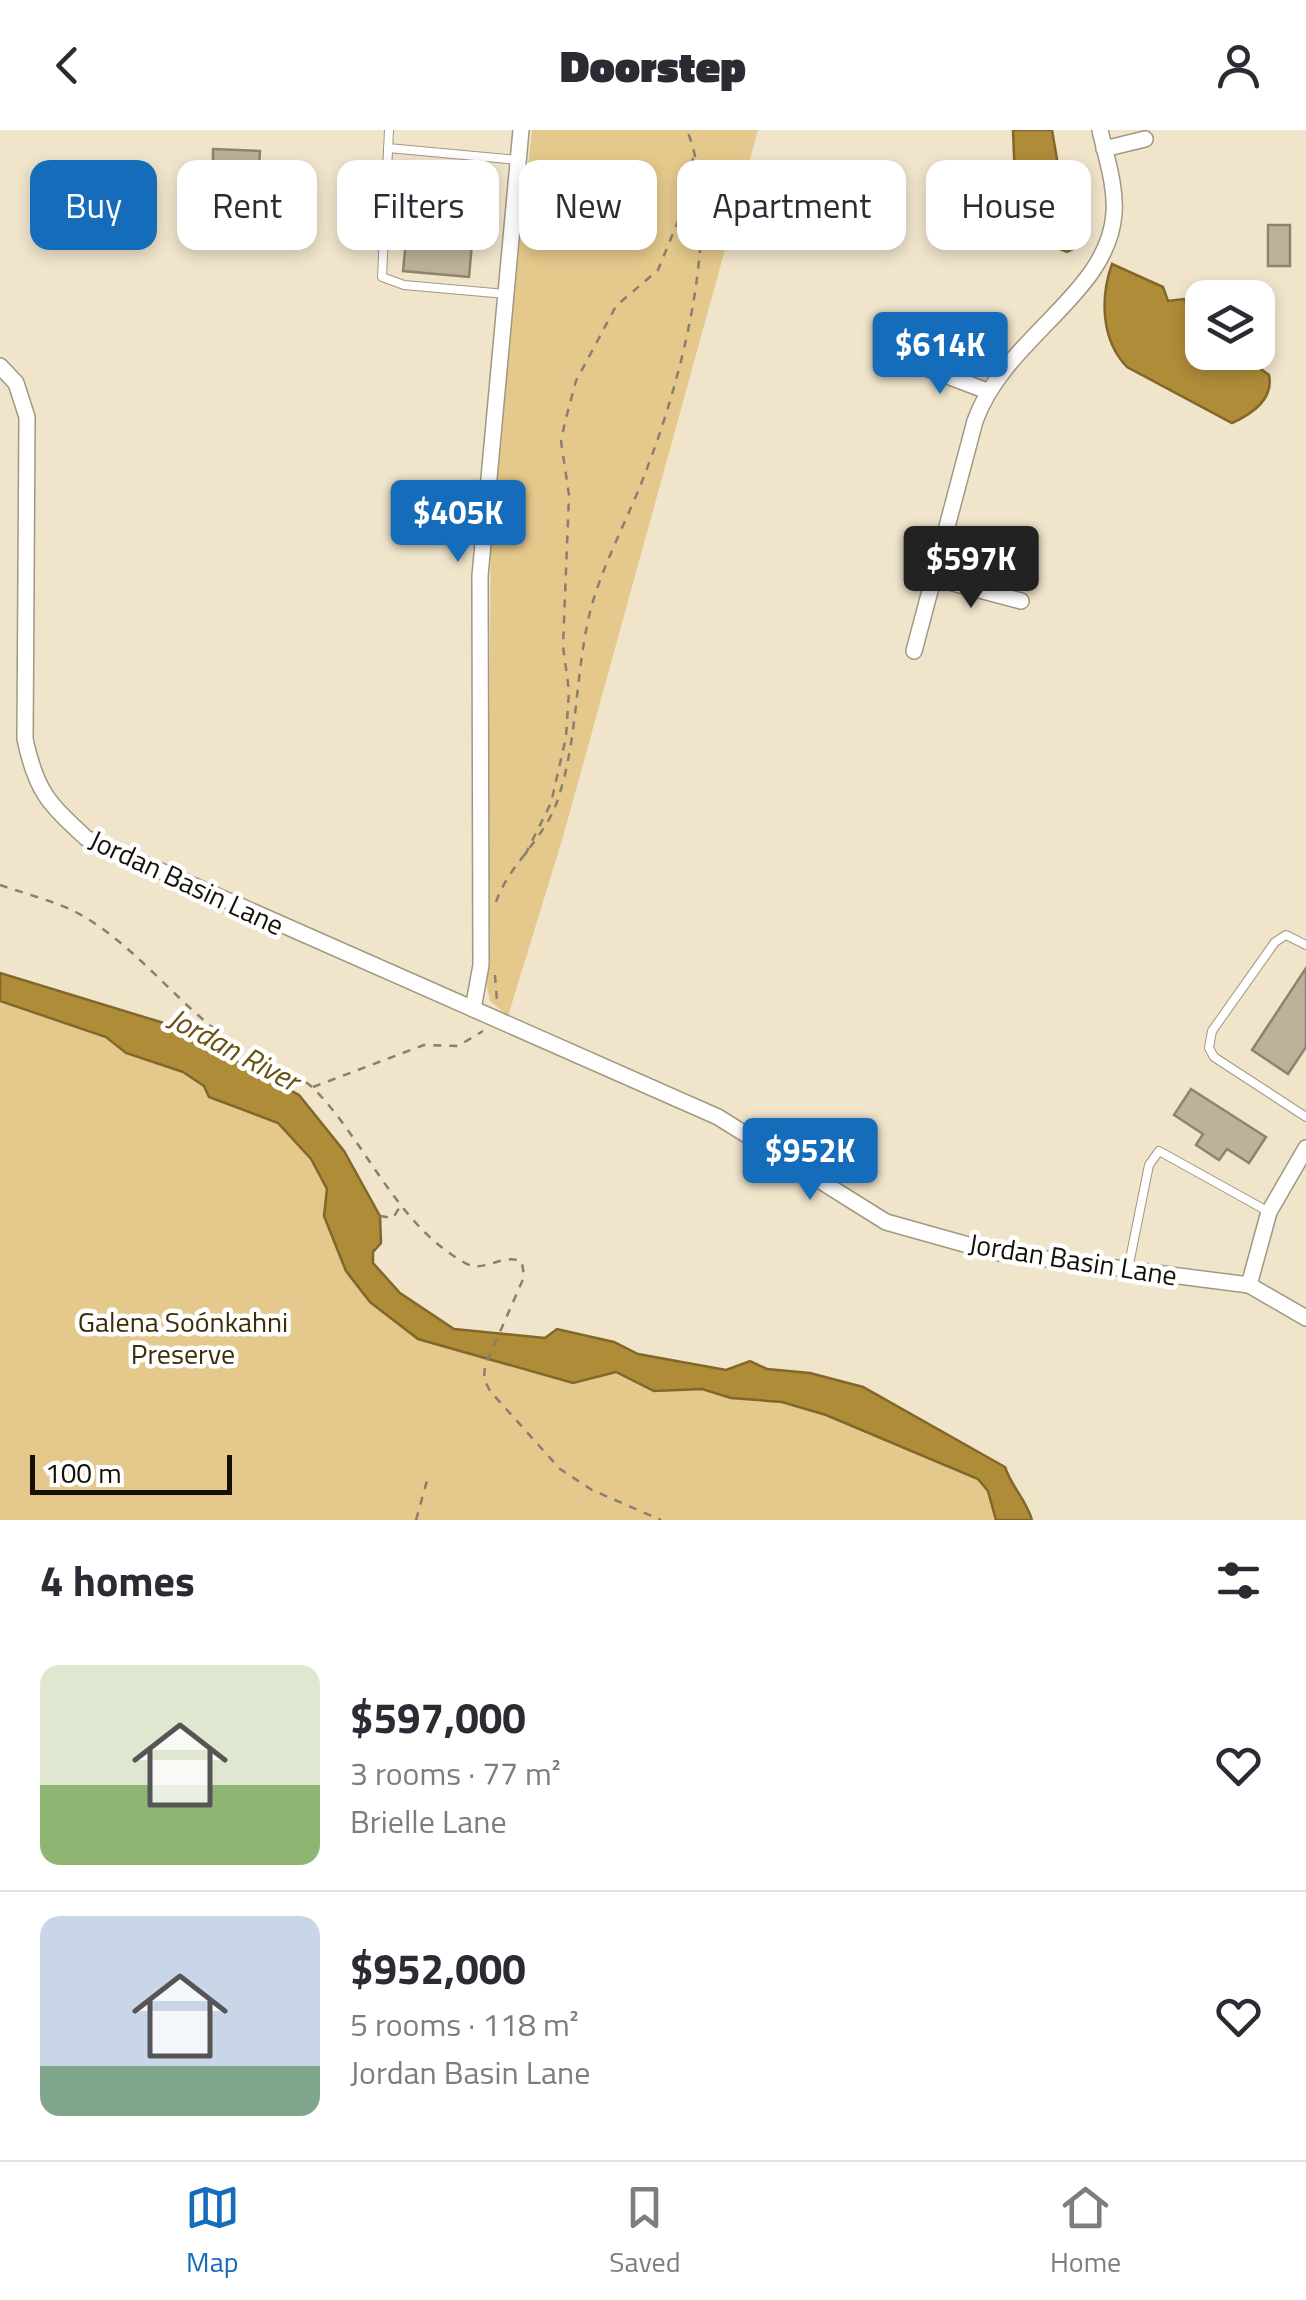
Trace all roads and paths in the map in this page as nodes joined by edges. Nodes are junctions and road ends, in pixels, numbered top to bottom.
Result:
1 (390, 130) edge
2 (522, 130) edge
3 (687, 130) edge
4 (1100, 130) edge
5 (1145, 139) dead end
6 (694, 147) junction
7 (388, 148) junction
8 (1104, 149) junction
9 (519, 160) junction
10 (506, 294) junction
11 (908, 361) dead end
12 (0, 366) edge
13 (987, 390) junction
14 (934, 578) junction
15 (1021, 600) dead end
16 (914, 651) dead end
17 (524, 856) junction
18 (504, 880) dead end
19 (0, 885) edge
20 (1306, 944) edge
21 (473, 1009) junction
22 (486, 1029) dead end
23 (313, 1087) junction
24 (1306, 1117) edge
25 (1306, 1148) edge
26 (402, 1204) junction
27 (1269, 1212) junction
28 (380, 1216) dead end
29 (1128, 1270) junction
30 (1249, 1286) junction
31 (1306, 1318) edge
32 (428, 1478) dead end
33 (416, 1520) edge
34 (661, 1520) edge

1 - 7 lane
2 - 9 street
3 - 6 path
4 - 8 street
5 - 8 street
6 - 17 path
6 - 17 path
7 - 9 lane
7 - 10 lane
8 - 13 street
9 - 10 street
10 - 21 street
11 - 13 street
12 - 21 street, Jordan Basin Lane
13 - 14 street
14 - 15 street
14 - 16 street
17 - 18 path
19 - 23 path
20 - 24 lane
21 - 29 street, Jordan Basin Lane
22 - 23 path
23 - 26 path
25 - 27 street
26 - 28 path
26 - 34 path
27 - 29 lane
27 - 30 street
29 - 30 street, Jordan Basin Lane
30 - 31 street
32 - 33 path

